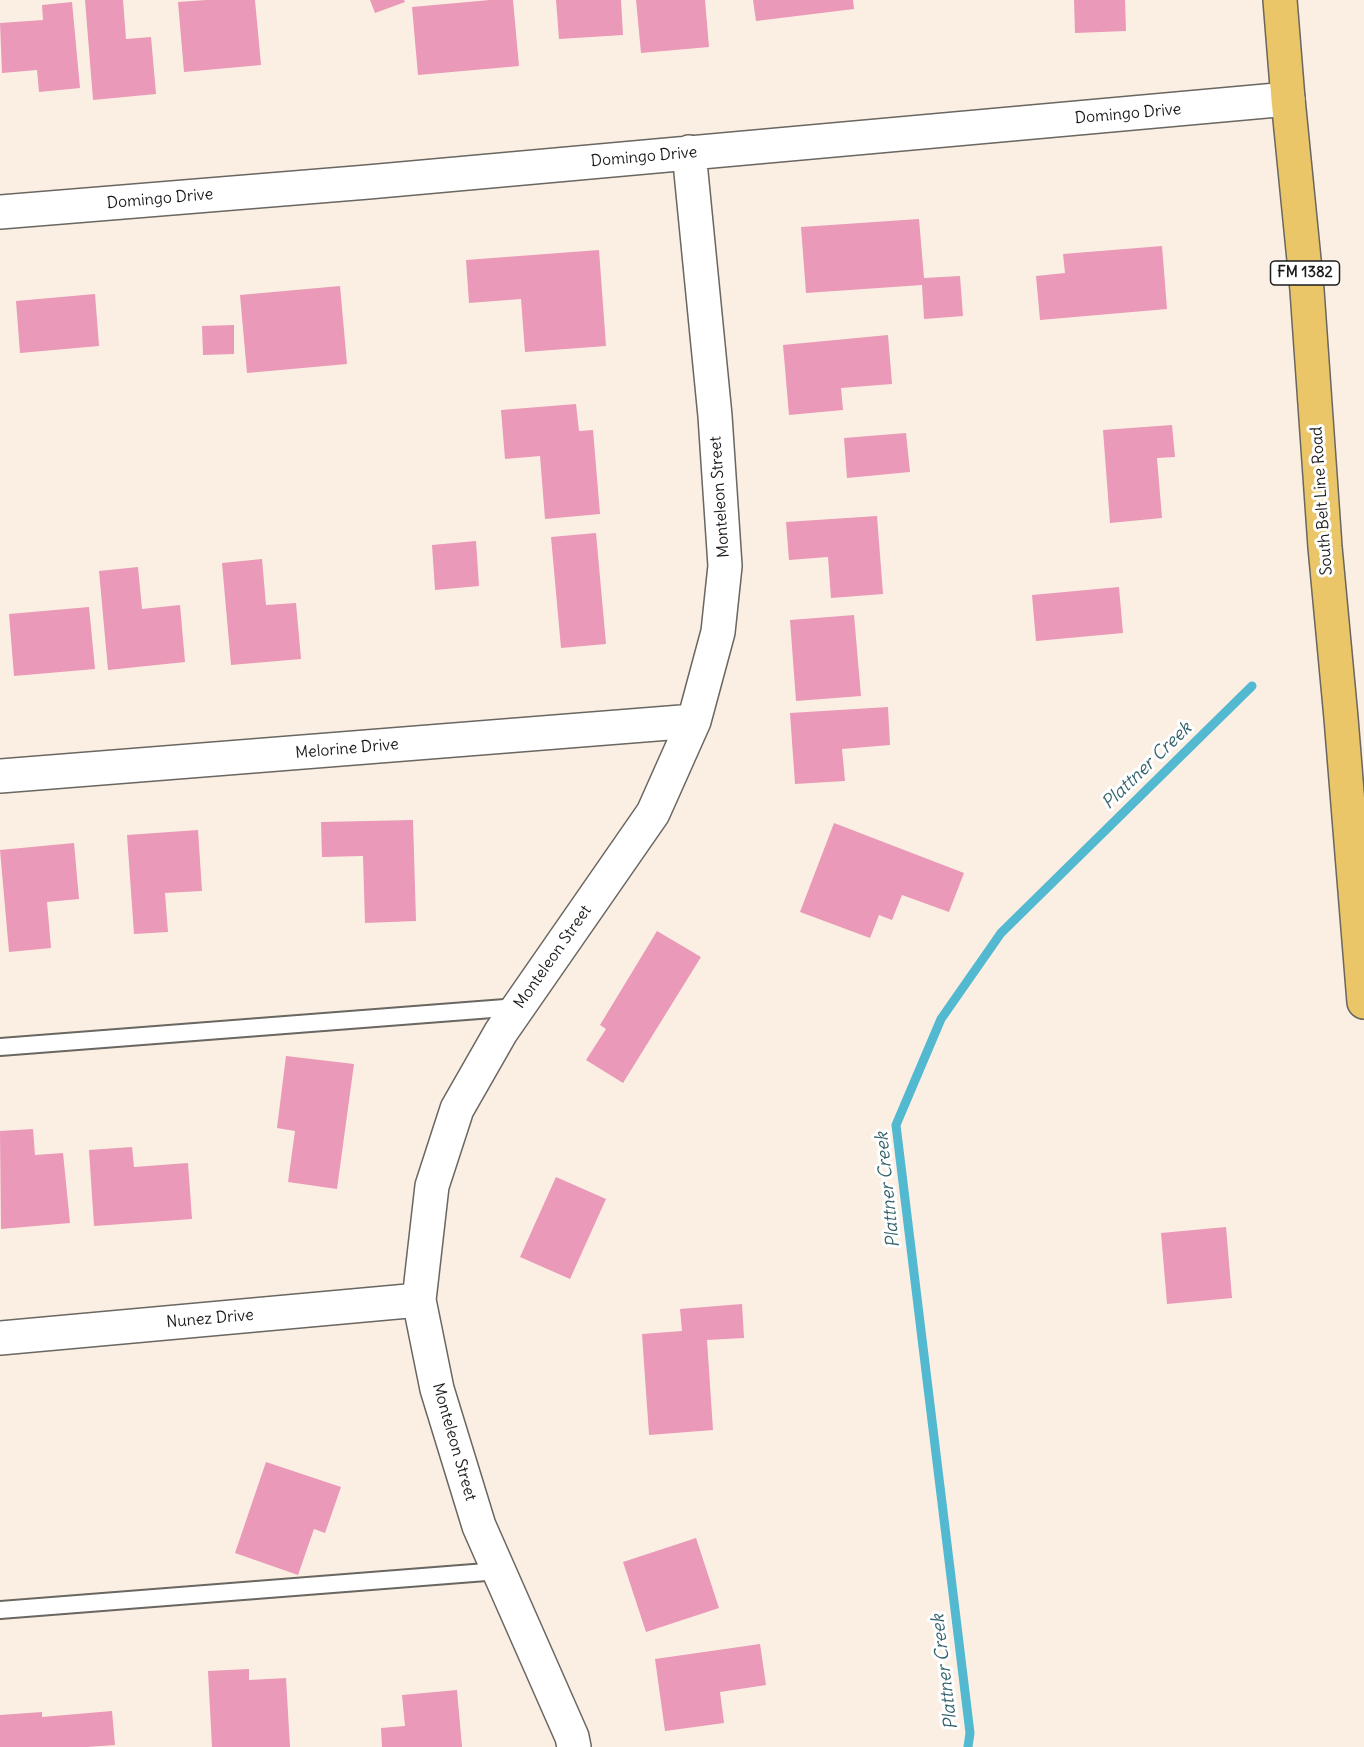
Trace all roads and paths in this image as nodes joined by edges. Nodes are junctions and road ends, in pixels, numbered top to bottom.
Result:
1 (1280, 0) edge
2 (1288, 99) junction
3 (689, 152) junction
4 (0, 212) edge
5 (694, 721) junction
6 (0, 776) edge
7 (1364, 1002) edge
8 (518, 1007) junction
9 (0, 1047) edge
10 (419, 1300) junction
11 (0, 1338) edge
12 (499, 1571) junction
13 (0, 1610) edge
14 (574, 1747) edge

1 - 2 main road, South Belt Line Road / FM 1382
2 - 3 street, Domingo Drive
2 - 7 main road, South Belt Line Road / FM 1382
3 - 4 street, Domingo Drive
3 - 5 street, Monteleon Street
5 - 6 street, Melorine Drive
5 - 8 street, Monteleon Street
8 - 9 lane
8 - 10 street, Monteleon Street
10 - 11 street, Nunez Drive
10 - 12 street, Monteleon Street
12 - 13 lane
12 - 14 street, Monteleon Street

